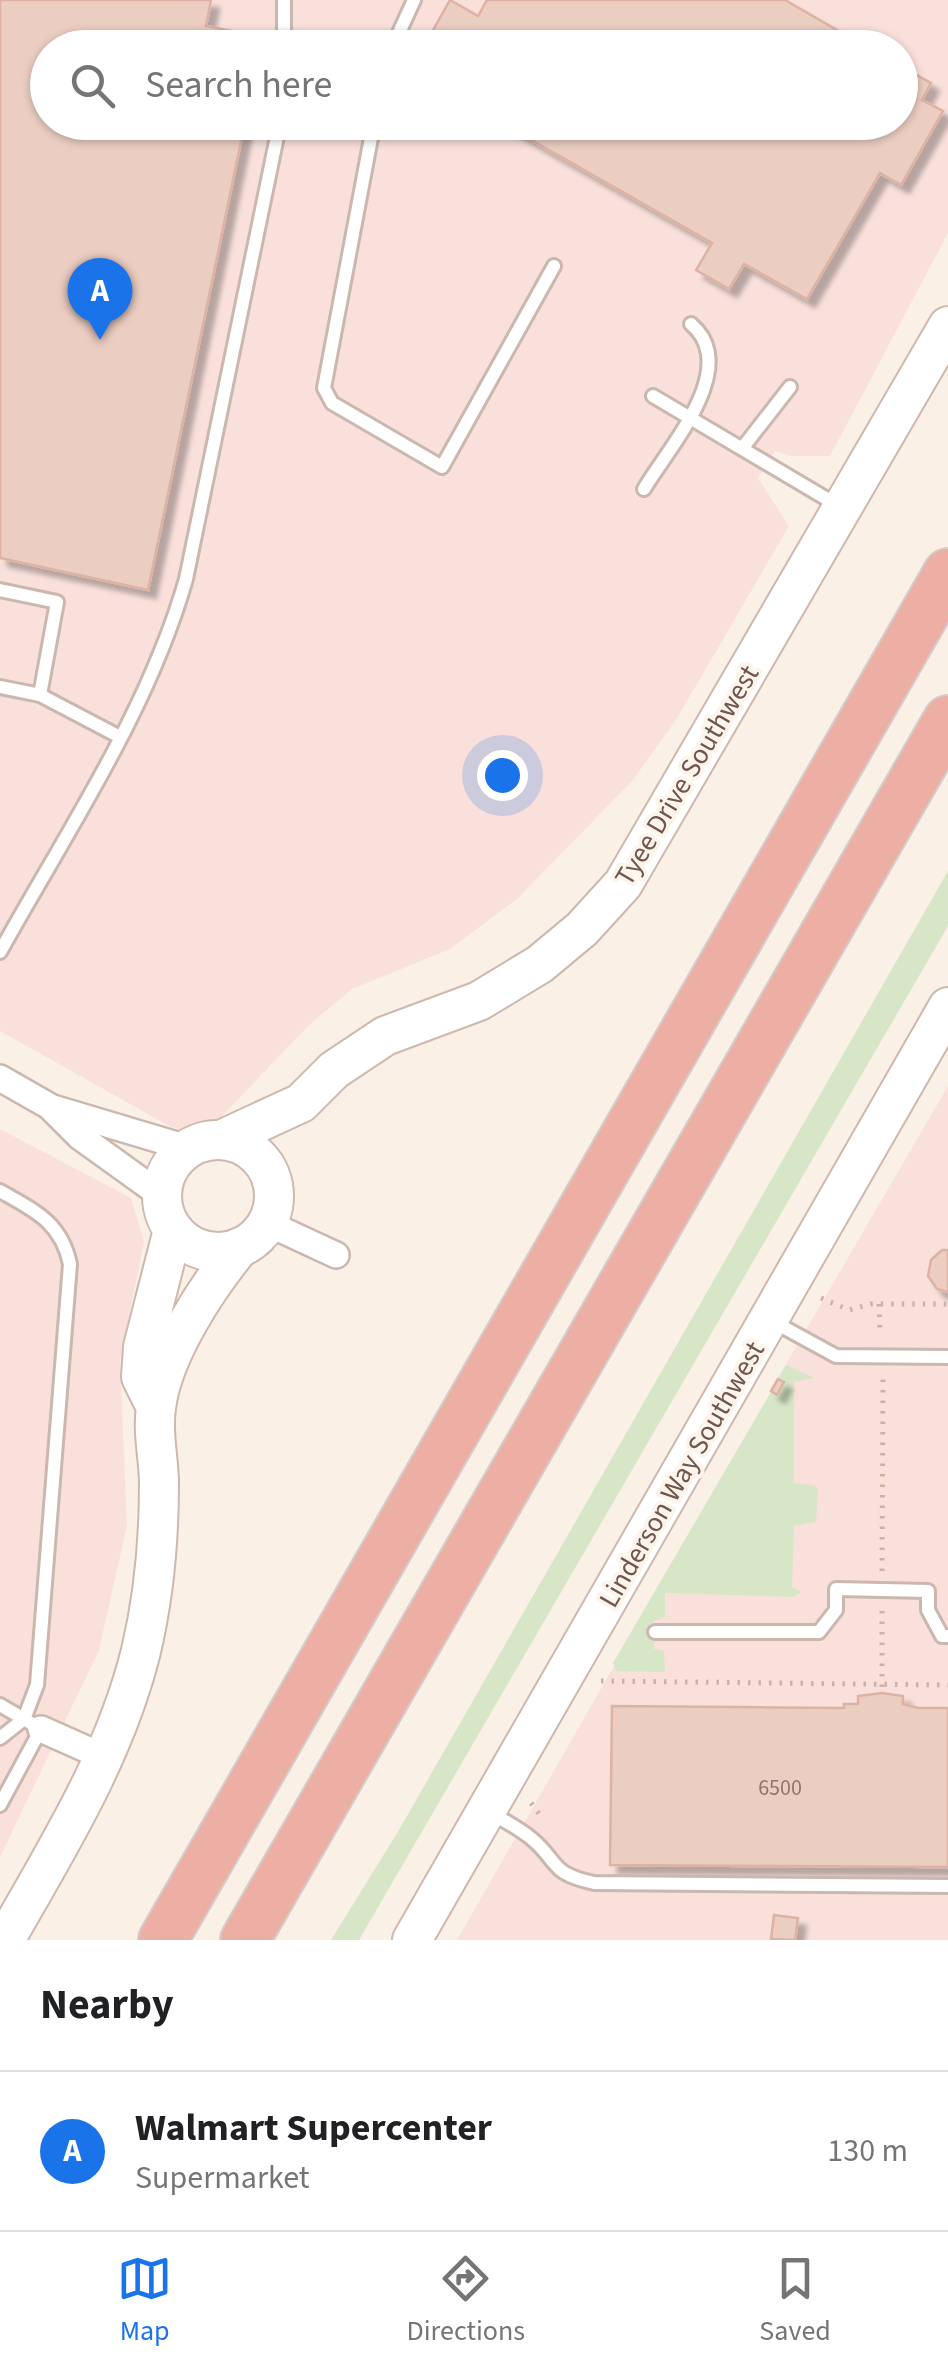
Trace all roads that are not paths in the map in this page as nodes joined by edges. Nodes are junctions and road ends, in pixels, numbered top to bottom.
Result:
1 (284, 0) edge
2 (414, 0) edge
3 (284, 30) edge
4 (400, 30) edge
5 (276, 140) edge
6 (371, 140) edge
7 (554, 266) dead end
8 (692, 324) dead end
9 (948, 326) edge
10 (790, 387) dead end
11 (653, 396) dead end
12 (688, 416) junction
13 (744, 446) junction
14 (644, 489) dead end
15 (844, 508) junction
16 (948, 572) edge
17 (0, 590) edge
18 (0, 687) edge
19 (40, 695) junction
20 (948, 720) edge
21 (120, 737) junction
22 (0, 952) edge
23 (948, 1006) edge
24 (0, 1078) edge
25 (301, 1103) junction
26 (48, 1106) junction
27 (205, 1144) junction
28 (0, 1191) edge
29 (167, 1212) junction
30 (260, 1219) junction
31 (336, 1255) dead end
32 (770, 1320) junction
33 (948, 1356) edge
34 (156, 1407) junction
35 (655, 1632) dead end
36 (948, 1636) edge
37 (0, 1705) edge
38 (32, 1724) junction
39 (0, 1738) edge
40 (104, 1757) junction
41 (0, 1805) edge
42 (488, 1810) junction
43 (948, 1886) edge
44 (6, 1940) edge
45 (163, 1940) edge
46 (244, 1940) edge
47 (412, 1940) edge

1 - 3 lane
2 - 4 lane
5 - 21 lane
6 - 7 lane
8 - 12 lane
9 - 15 street, Tyee Drive Southwest
10 - 13 lane
11 - 12 lane
12 - 13 lane
12 - 14 lane
13 - 15 lane
15 - 25 street, Tyee Drive Southwest
16 - 45 highway
17 - 19 lane
18 - 19 lane
19 - 21 lane
20 - 46 highway
21 - 22 lane
23 - 32 street, Linderson Way Southwest
24 - 26 street
25 - 27 street, Tyee Drive Southwest
25 - 30 street, Tyee Drive Southwest
26 - 27 street
26 - 29 street
27 - 29 street, Tyee Drive Southwest
27 - 30 street
28 - 38 lane
29 - 30 street
29 - 34 street, Tyee Drive Southwest
30 - 31 street
30 - 34 street, Tyee Drive Southwest
32 - 33 lane
32 - 42 street, Linderson Way Southwest
34 - 40 street, Tyee Drive Southwest
35 - 36 lane
37 - 38 lane
38 - 39 lane
38 - 40 street
38 - 41 lane
40 - 44 street, Tyee Drive Southwest
42 - 43 lane
42 - 47 street, Linderson Way Southwest

